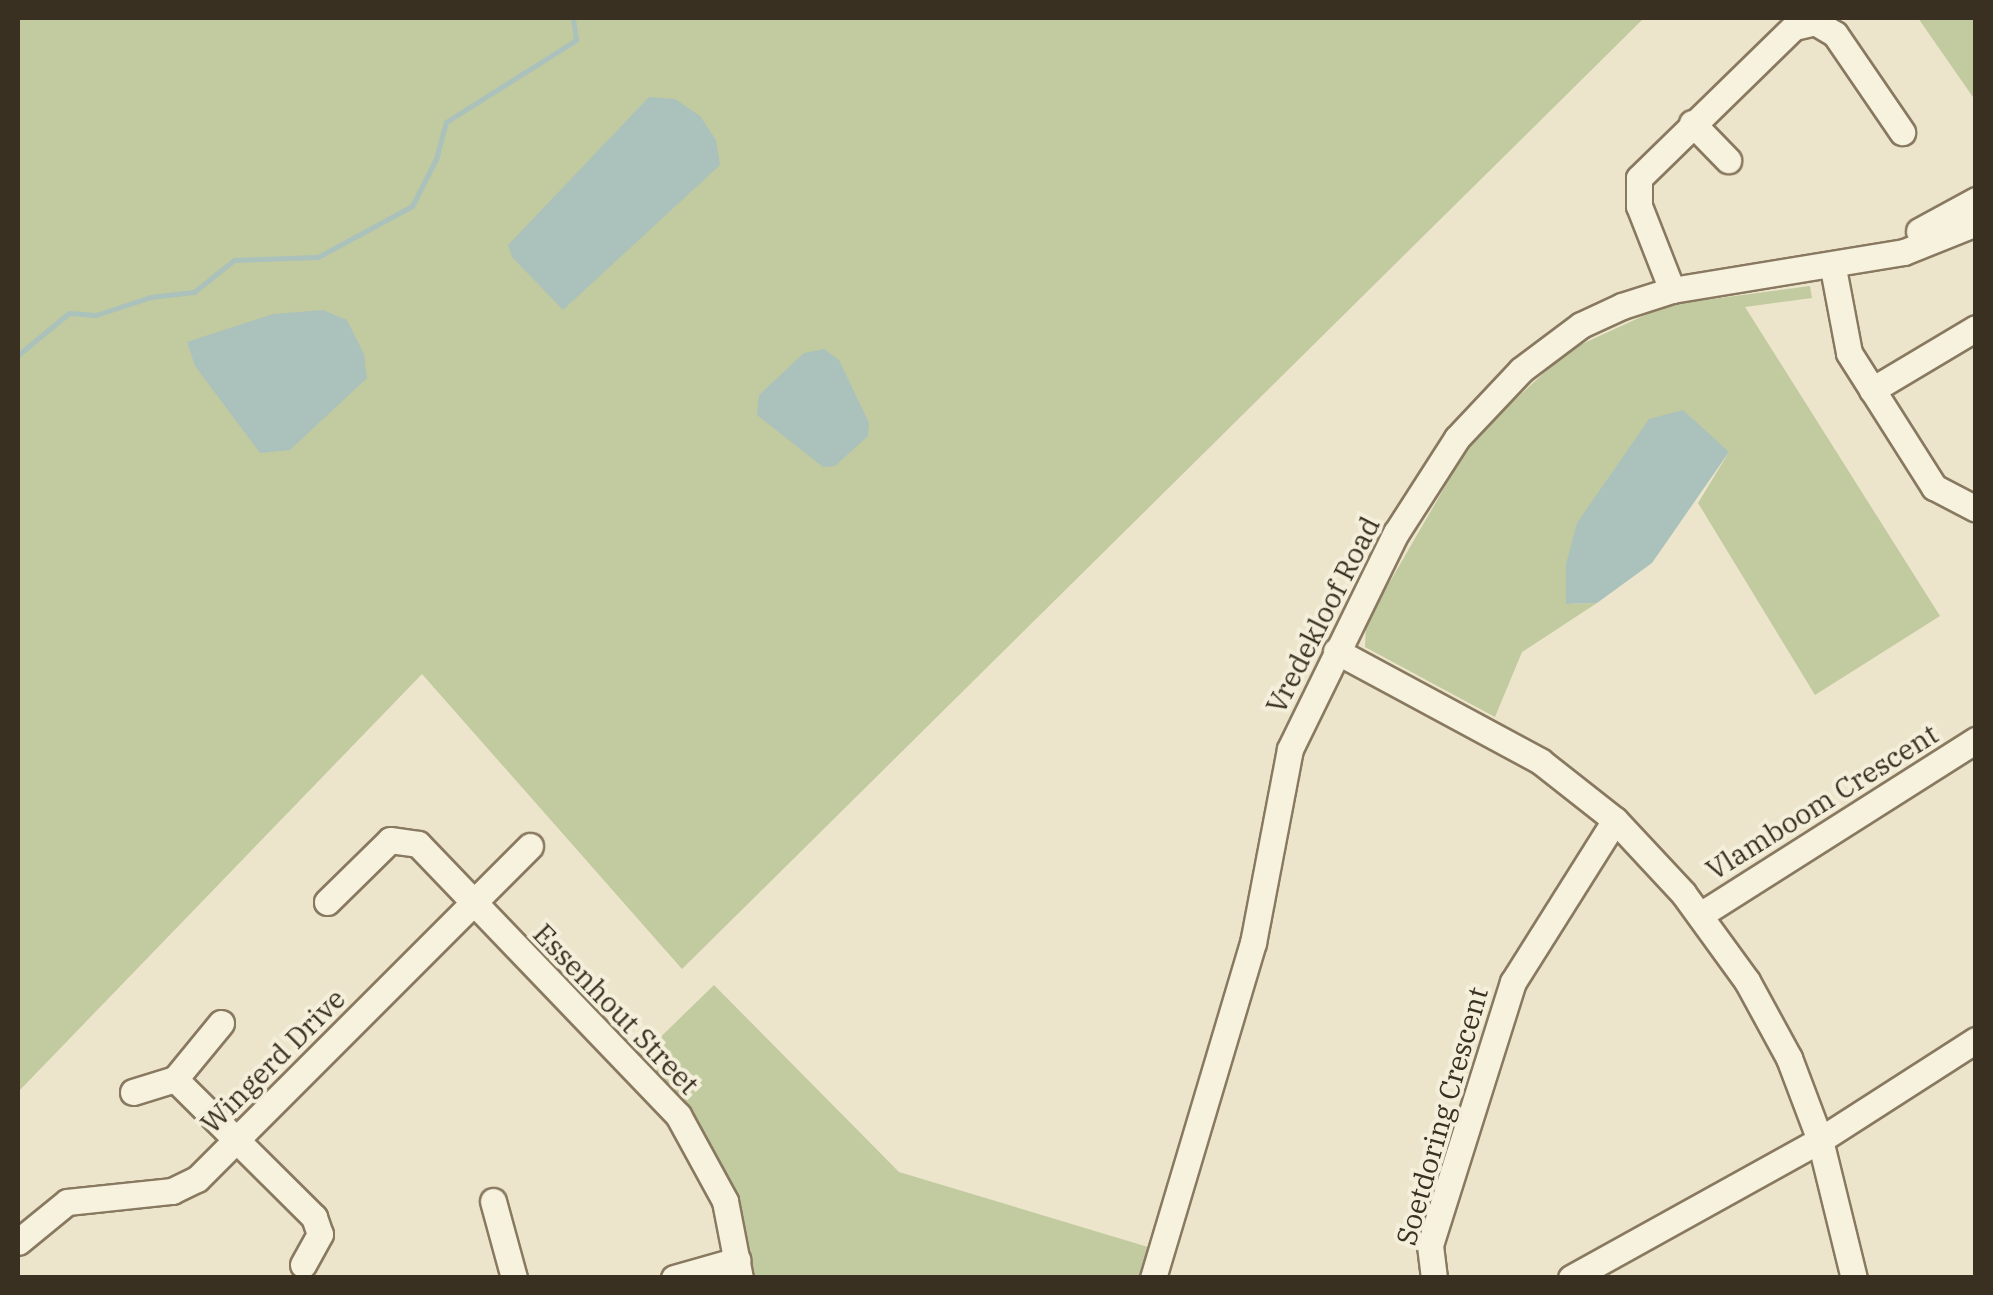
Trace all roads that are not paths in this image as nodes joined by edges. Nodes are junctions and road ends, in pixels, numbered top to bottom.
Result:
1 (1692, 124) junction
2 (1902, 132) dead end
3 (1728, 160) dead end
4 (1976, 200) edge
5 (1976, 222) edge
6 (1866, 258) junction
7 (1834, 268) junction
8 (1672, 290) junction
9 (1976, 328) edge
10 (1872, 390) junction
11 (1976, 509) edge
12 (1336, 651) junction
13 (1976, 740) edge
14 (1615, 820) junction
15 (530, 846) dead end
16 (327, 902) dead end
17 (472, 904) junction
18 (1700, 915) junction
19 (221, 1022) dead end
20 (1976, 1040) edge
21 (175, 1079) junction
22 (133, 1092) dead end
23 (237, 1139) junction
24 (1820, 1140) junction
25 (493, 1201) dead end
26 (18, 1242) edge
27 (303, 1265) dead end
28 (738, 1269) edge
29 (514, 1278) edge
30 (674, 1278) edge
31 (1153, 1278) edge
32 (1434, 1278) edge
33 (1571, 1278) edge
34 (1854, 1278) edge

1 - 2 street
1 - 3 street
1 - 8 street
4 - 6 street, Vredekloof Road
5 - 6 street, Vredekloof Road
6 - 7 street, Vredekloof Road
7 - 8 street, Vredekloof Road
7 - 10 street
8 - 12 street, Vredekloof Road
9 - 10 street
10 - 11 street
12 - 14 street
12 - 31 street, Vredekloof Road
13 - 18 street, Vlamboom Crescent
14 - 18 street
14 - 32 street, Soetdoring Crescent
15 - 17 street, Wingerd Drive
16 - 17 street, Essenhout Street
17 - 23 street, Wingerd Drive
17 - 28 street, Essenhout Street
18 - 24 street
19 - 21 street
20 - 24 street
21 - 22 street
21 - 23 street
23 - 26 street, Wingerd Drive
23 - 27 street
24 - 33 street
24 - 34 street
25 - 29 street
28 - 30 street

